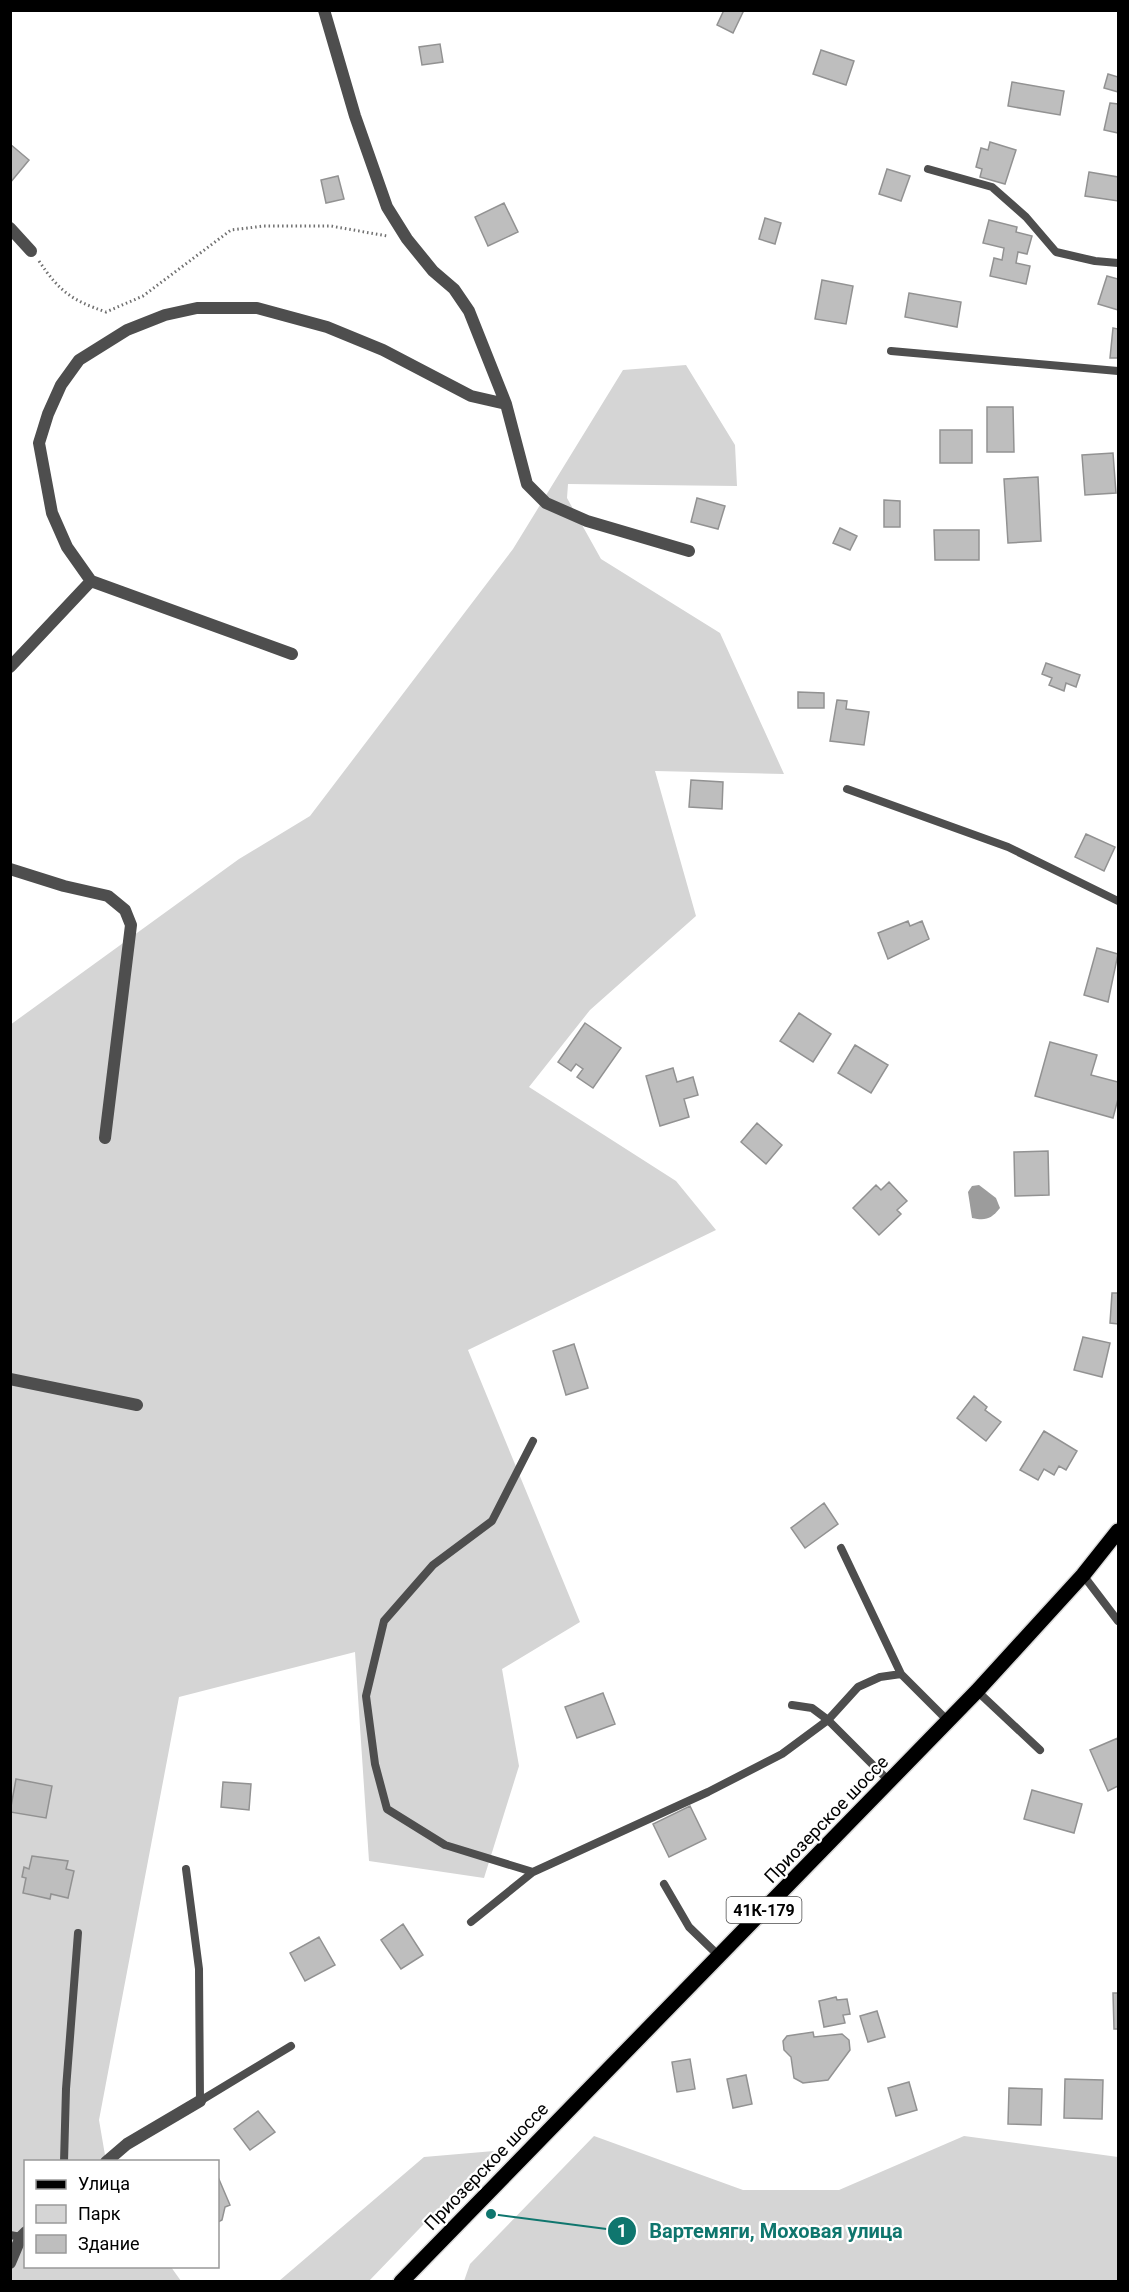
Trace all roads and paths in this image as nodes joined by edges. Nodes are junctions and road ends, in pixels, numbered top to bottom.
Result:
1 (324, 10) edge
2 (928, 169) dead end
3 (10, 228) edge
4 (407, 239) junction
5 (31, 251) joint
6 (1119, 262) edge
7 (891, 351) dead end
8 (1119, 370) edge
9 (506, 404) junction
10 (689, 551) dead end
11 (91, 581) junction
12 (292, 654) dead end
13 (10, 667) edge
14 (846, 789) dead end
15 (10, 869) edge
16 (1119, 901) edge
17 (105, 1138) dead end
18 (10, 1379) edge
19 (137, 1405) dead end
20 (533, 1441) dead end
21 (1119, 1531) edge
22 (841, 1548) dead end
23 (1083, 1575) junction
24 (1119, 1621) edge
25 (901, 1674) junction
26 (977, 1691) junction
27 (792, 1705) dead end
28 (828, 1720) junction
29 (948, 1721) junction
30 (1040, 1750) dead end
31 (890, 1782) junction
32 (186, 1869) dead end
33 (533, 1872) junction
34 (664, 1884) dead end
35 (471, 1922) dead end
36 (78, 1933) dead end
37 (719, 1956) junction
38 (291, 2046) dead end
39 (200, 2101) junction
40 (64, 2160) edge
41 (108, 2160) edge
42 (19, 2235) edge
43 (10, 2263) edge
44 (401, 2282) edge

1 - 4 street
2 - 6 lane
3 - 5 street
4 - 5 path
4 - 9 street
7 - 8 lane
9 - 10 street
9 - 11 street
11 - 12 street
11 - 13 street
14 - 16 lane
15 - 17 street
18 - 19 street
20 - 33 lane
21 - 23 main road, Приозерское шоссе / 41К-179
22 - 25 lane
23 - 24 lane
23 - 26 main road, Приозерское шоссе / 41К-179
25 - 28 lane
25 - 29 lane
26 - 29 main road, Приозерское шоссе / 41К-179
26 - 30 lane
27 - 28 lane
28 - 31 lane
28 - 33 lane
29 - 31 main road, Приозерское шоссе / 41К-179
31 - 37 main road, Приозерское шоссе / 41К-179
32 - 39 lane
33 - 35 lane
34 - 37 lane
36 - 40 lane
37 - 44 main road, Приозерское шоссе / 41К-179
38 - 39 lane
39 - 41 street
42 - 43 street

